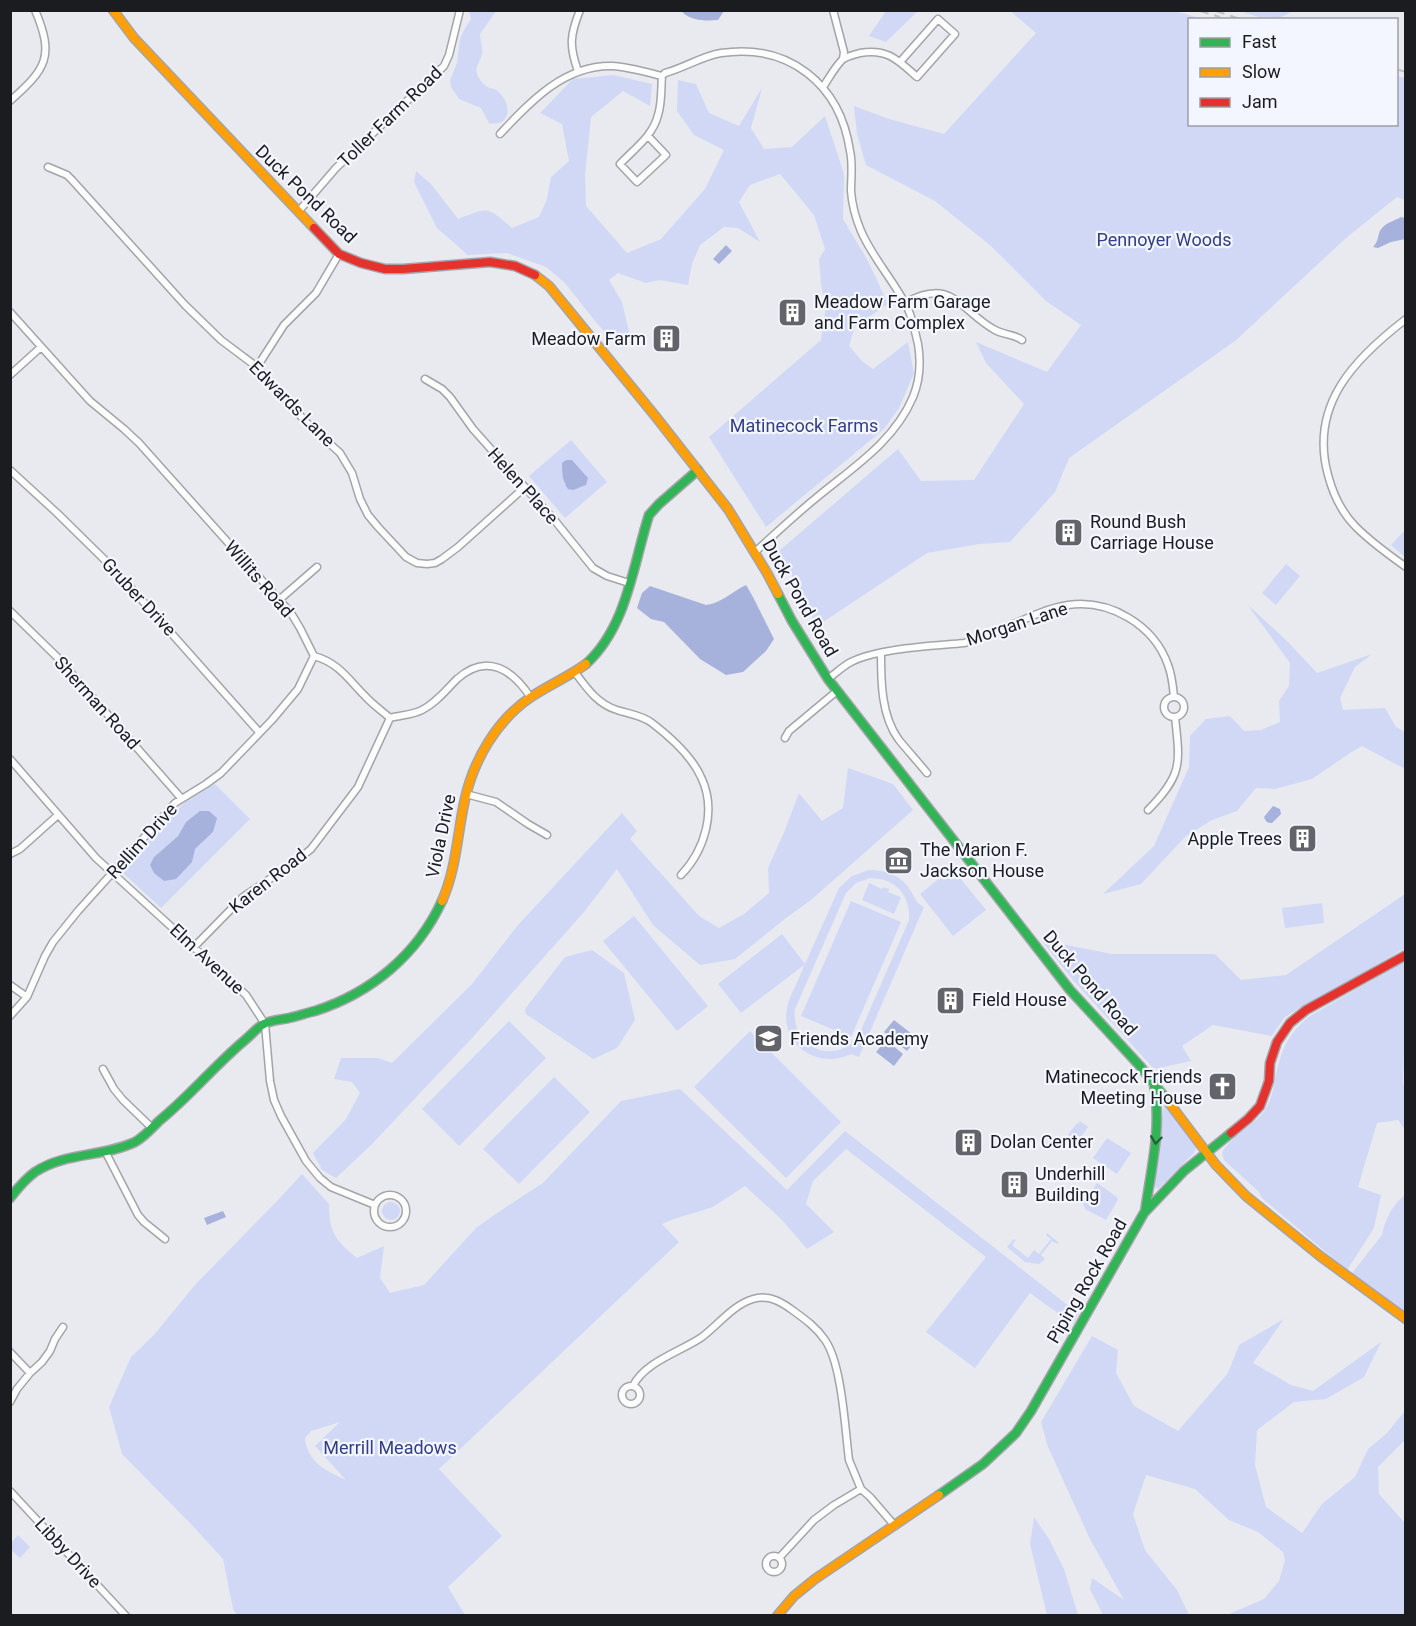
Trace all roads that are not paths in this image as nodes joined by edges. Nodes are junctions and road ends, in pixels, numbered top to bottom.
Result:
1 (35, 10) edge
2 (113, 10) edge
3 (460, 10) edge
4 (580, 10) edge
5 (833, 10) edge
6 (843, 60) junction
7 (900, 62) junction
8 (578, 71) junction
9 (662, 76) junction
10 (824, 87) junction
11 (10, 101) edge
12 (500, 134) dead end
13 (648, 136) junction
14 (48, 167) dead end
15 (298, 212) junction
16 (339, 254) junction
17 (904, 303) junction
18 (10, 312) edge
19 (1406, 319) edge
20 (1022, 340) dead end
21 (40, 347) junction
22 (257, 368) junction
23 (10, 375) edge
24 (425, 379) dead end
25 (698, 470) junction
26 (12, 474) edge
27 (525, 487) junction
28 (755, 552) junction
29 (317, 567) dead end
30 (1406, 567) edge
31 (629, 583) junction
32 (279, 600) junction
33 (10, 611) edge
34 (881, 652) junction
35 (314, 656) junction
36 (574, 671) junction
37 (828, 679) junction
38 (837, 691) junction
39 (1174, 697) junction
40 (531, 698) junction
41 (1175, 717) junction
42 (390, 718) junction
43 (259, 732) junction
44 (785, 738) dead end
45 (10, 759) edge
46 (927, 773) dead end
47 (466, 794) junction
48 (181, 798) junction
49 (1148, 810) dead end
50 (58, 814) junction
51 (548, 835) dead end
52 (10, 854) edge
53 (112, 873) junction
54 (681, 875) dead end
55 (194, 947) junction
56 (1406, 955) edge
57 (10, 985) edge
58 (27, 997) junction
59 (10, 1016) edge
60 (265, 1024) junction
61 (102, 1069) dead end
62 (1153, 1082) junction
63 (152, 1128) junction
64 (105, 1151) junction
65 (1206, 1152) junction
66 (10, 1198) edge
67 (375, 1205) junction
68 (1144, 1213) junction
69 (165, 1239) dead end
70 (1406, 1319) edge
71 (63, 1327) dead end
72 (10, 1352) edge
73 (30, 1373) junction
74 (633, 1386) dead end
75 (10, 1402) edge
76 (861, 1489) junction
77 (10, 1491) edge
78 (895, 1526) junction
79 (779, 1558) dead end
80 (125, 1615) edge
81 (777, 1616) edge

1 - 11 street
2 - 15 street, Duck Pond Road
3 - 15 street, Toller Farm Road
4 - 8 street
5 - 6 street
6 - 7 street
6 - 10 street
7 - 7 street
8 - 9 street
8 - 12 street
9 - 10 street
9 - 13 street
10 - 17 street
13 - 13 street
14 - 22 street, Edwards Lane
15 - 16 street, Duck Pond Road
16 - 22 street
16 - 25 street, Duck Pond Road
17 - 20 street
17 - 28 street
18 - 21 street, Willits Road
19 - 30 street
21 - 23 street
21 - 32 street, Willits Road
22 - 27 street, Edwards Lane
24 - 27 street, Helen Place
25 - 28 street, Duck Pond Road
25 - 31 street, Viola Drive
26 - 43 street, Gruber Drive
27 - 31 street, Helen Place
28 - 37 street, Duck Pond Road
29 - 32 street
31 - 36 street, Viola Drive
32 - 35 street, Willits Road
33 - 48 street, Sherman Road
34 - 37 street, Morgan Lane
34 - 39 street, Morgan Lane
34 - 46 street
35 - 42 street
35 - 43 street, Rellim Drive
36 - 40 street, Viola Drive
36 - 54 street
37 - 38 street, Duck Pond Road
38 - 44 street
38 - 62 street, Duck Pond Road
39 - 41 street, Morgan Lane
39 - 41 street, Morgan Lane
40 - 42 street
40 - 47 street, Viola Drive
41 - 49 street, Morgan Lane
42 - 55 street, Karen Road
43 - 48 street, Rellim Drive
45 - 50 street, Elm Avenue
47 - 51 street
47 - 60 street, Viola Drive
48 - 53 street, Rellim Drive
50 - 52 street
50 - 53 street, Elm Avenue
53 - 55 street, Elm Avenue
53 - 58 street, Rellim Drive
55 - 60 street, Elm Avenue
56 - 65 street, Piping Rock Road
57 - 58 street
58 - 59 street, Rellim Drive
60 - 63 street, Viola Drive
60 - 67 street, Elm Avenue
61 - 63 street
62 - 65 street, Duck Pond Road
62 -> 68 street
63 - 64 street, Viola Drive
64 - 66 street, Viola Drive
64 - 69 street
65 - 68 street, Piping Rock Road
65 - 70 street, Duck Pond Road
67 - 67 street
68 - 78 street, Piping Rock Road
71 - 73 street
72 - 73 street
73 - 75 street
74 - 76 street
76 - 78 street
76 - 79 street
77 - 80 street, Libby Drive
78 - 81 street, Piping Rock Road

